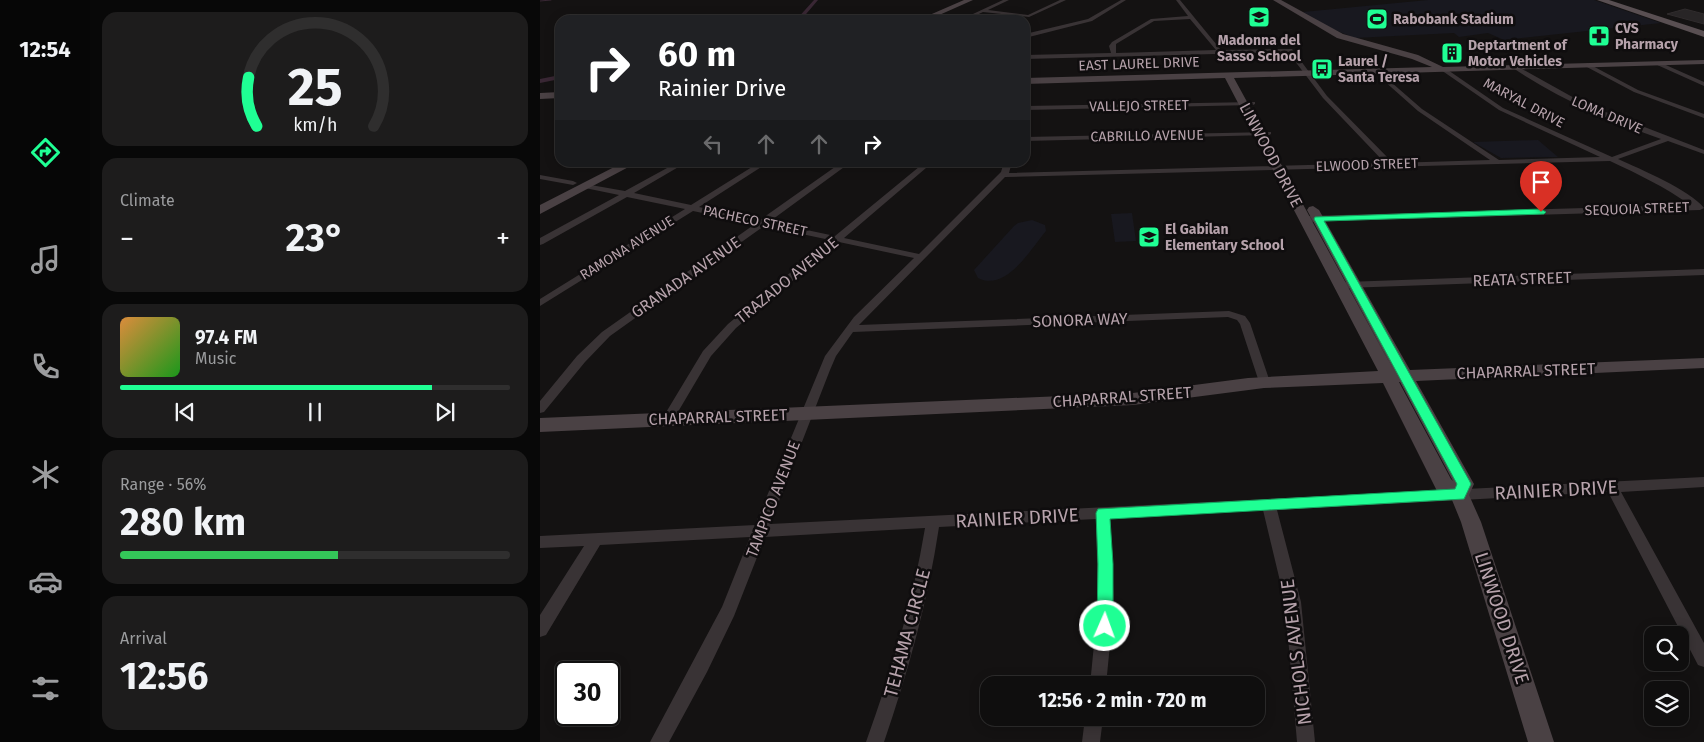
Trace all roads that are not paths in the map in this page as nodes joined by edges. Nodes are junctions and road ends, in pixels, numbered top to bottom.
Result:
1 (967, 0) edge
2 (1007, 0) edge
3 (1064, 0) edge
4 (1124, 0) edge
5 (1178, 0) edge
6 (1276, 0) edge
7 (1602, 0) edge
8 (1613, 0) edge
9 (983, 11) junction
10 (933, 15) edge
11 (974, 15) edge
12 (1009, 15) edge
13 (1030, 16) edge
14 (1192, 17) junction
15 (1704, 30) edge
16 (1704, 34) edge
17 (1030, 35) edge
18 (1220, 52) junction
19 (1114, 54) junction
20 (1030, 57) edge
21 (1704, 62) edge
22 (1657, 63) junction
23 (1586, 65) junction
24 (1515, 67) junction
25 (1443, 69) junction
26 (1376, 71) junction
27 (1307, 73) junction
28 (1233, 75) junction
29 (1030, 81) edge
30 (1704, 84) edge
31 (540, 95) edge
32 (555, 95) edge
33 (1248, 103) junction
34 (1030, 108) edge
35 (1704, 116) edge
36 (1265, 133) junction
37 (1030, 139) edge
38 (1667, 139) junction
39 (1704, 152) edge
40 (1612, 159) junction
41 (1497, 162) junction
42 (1391, 165) junction
43 (605, 167) edge
44 (611, 167) edge
45 (624, 167) edge
46 (675, 167) edge
47 (758, 167) edge
48 (841, 167) edge
49 (924, 167) edge
50 (1006, 167) edge
51 (1284, 168) junction
52 (1003, 175) junction
53 (541, 177) edge
54 (573, 183) junction
55 (588, 186) junction
56 (628, 194) junction
57 (540, 200) edge
58 (693, 208) junction
59 (1701, 209) edge
60 (540, 210) edge
61 (1312, 219) junction
62 (763, 222) junction
63 (838, 238) junction
64 (540, 242) edge
65 (921, 257) junction
66 (1704, 272) edge
67 (1348, 285) junction
68 (540, 303) edge
69 (850, 329) junction
70 (1704, 363) edge
71 (1397, 376) junction
72 (1264, 382) junction
73 (540, 409) edge
74 (807, 413) junction
75 (668, 419) junction
76 (540, 425) edge
77 (1704, 482) edge
78 (1612, 487) junction
79 (1459, 495) junction
80 (1269, 505) junction
81 (1103, 513) junction
82 (933, 522) junction
83 (761, 531) junction
84 (596, 539) junction
85 (540, 542) edge
86 (540, 629) edge
87 (1704, 659) edge
88 (1099, 676) edge
89 (1093, 726) edge
90 (659, 742) edge
91 (875, 742) edge
92 (1091, 742) edge
93 (1306, 742) edge
94 (1541, 742) edge

1 - 10 street
2 - 9 street
3 - 13 street
4 - 17 street
5 - 14 street
6 - 25 street, MARYAL DRIVE
7 - 16 main road
8 - 15 main road
9 - 11 street
9 - 12 street
14 - 18 street
14 - 19 street
18 - 19 street
18 - 27 street
19 - 20 street
21 - 22 street, EAST LAUREL DRIVE
22 - 23 street, EAST LAUREL DRIVE
22 - 30 street
23 - 24 street, EAST LAUREL DRIVE
23 - 35 street
24 - 25 street, EAST LAUREL DRIVE
24 - 38 street, LOMA DRIVE
25 - 26 street, EAST LAUREL DRIVE
25 - 40 street, MARYAL DRIVE
26 - 27 street, EAST LAUREL DRIVE
26 - 41 street
27 - 28 street, EAST LAUREL DRIVE
27 - 42 street
28 - 29 street, EAST LAUREL DRIVE
28 - 33 street, LINWOOD DRIVE
31 - 32 street
33 - 34 street, VALLEJO STREET
33 - 36 street, LINWOOD DRIVE
36 - 37 street, CABRILLO AVENUE
36 - 51 street, LINWOOD DRIVE
38 - 39 street, LOMA DRIVE
38 - 40 street, ELWOOD STREET
40 - 41 street, ELWOOD STREET
40 - 59 street, MARYAL DRIVE
41 - 42 street, ELWOOD STREET
42 - 51 street, ELWOOD STREET
43 - 54 street
44 - 55 street
45 - 55 street
46 - 56 street
47 - 58 street, RAMONA AVENUE
48 - 62 street, GRANADA AVENUE
49 - 63 street, TRAZADO AVENUE
50 - 52 street, TAMPICO AVENUE
51 - 52 street, ELWOOD STREET
51 - 61 street, LINWOOD DRIVE
52 - 65 street, TAMPICO AVENUE
53 - 54 street
54 - 57 street
55 - 56 street, PACHECO STREET
55 - 60 street
56 - 58 street, PACHECO STREET
56 - 64 street
58 - 62 street, PACHECO STREET
58 - 68 street, RAMONA AVENUE
59 - 61 street, SEQUOIA STREET
61 - 67 street, LINWOOD DRIVE
62 - 63 street, PACHECO STREET
62 - 73 street, GRANADA AVENUE
63 - 65 street, PACHECO STREET
63 - 75 street, TRAZADO AVENUE
65 - 69 street, TAMPICO AVENUE
66 - 67 street, REATA STREET
67 - 71 street, LINWOOD DRIVE
69 - 72 street, SONORA WAY
69 - 74 street, TAMPICO AVENUE
70 - 71 street, CHAPARRAL STREET
71 - 72 street, CHAPARRAL STREET
71 - 79 street, LINWOOD DRIVE
72 - 74 street, CHAPARRAL STREET
74 - 75 street, CHAPARRAL STREET
74 - 83 street, TAMPICO AVENUE
75 - 76 street, CHAPARRAL STREET
77 - 78 street, RAINIER DRIVE
78 - 79 street, RAINIER DRIVE
78 - 87 street
79 - 80 street, RAINIER DRIVE
79 - 94 street, LINWOOD DRIVE
80 - 81 street, RAINIER DRIVE
80 - 93 street, NICHOLS AVENUE
81 - 82 street, RAINIER DRIVE
81 - 88 street
82 - 83 street, RAINIER DRIVE
82 - 91 street, TEHAMA CIRCLE
83 - 84 street, RAINIER DRIVE
83 - 90 street, TAMPICO AVENUE
84 - 85 street, RAINIER DRIVE
84 - 86 street
89 - 92 street

